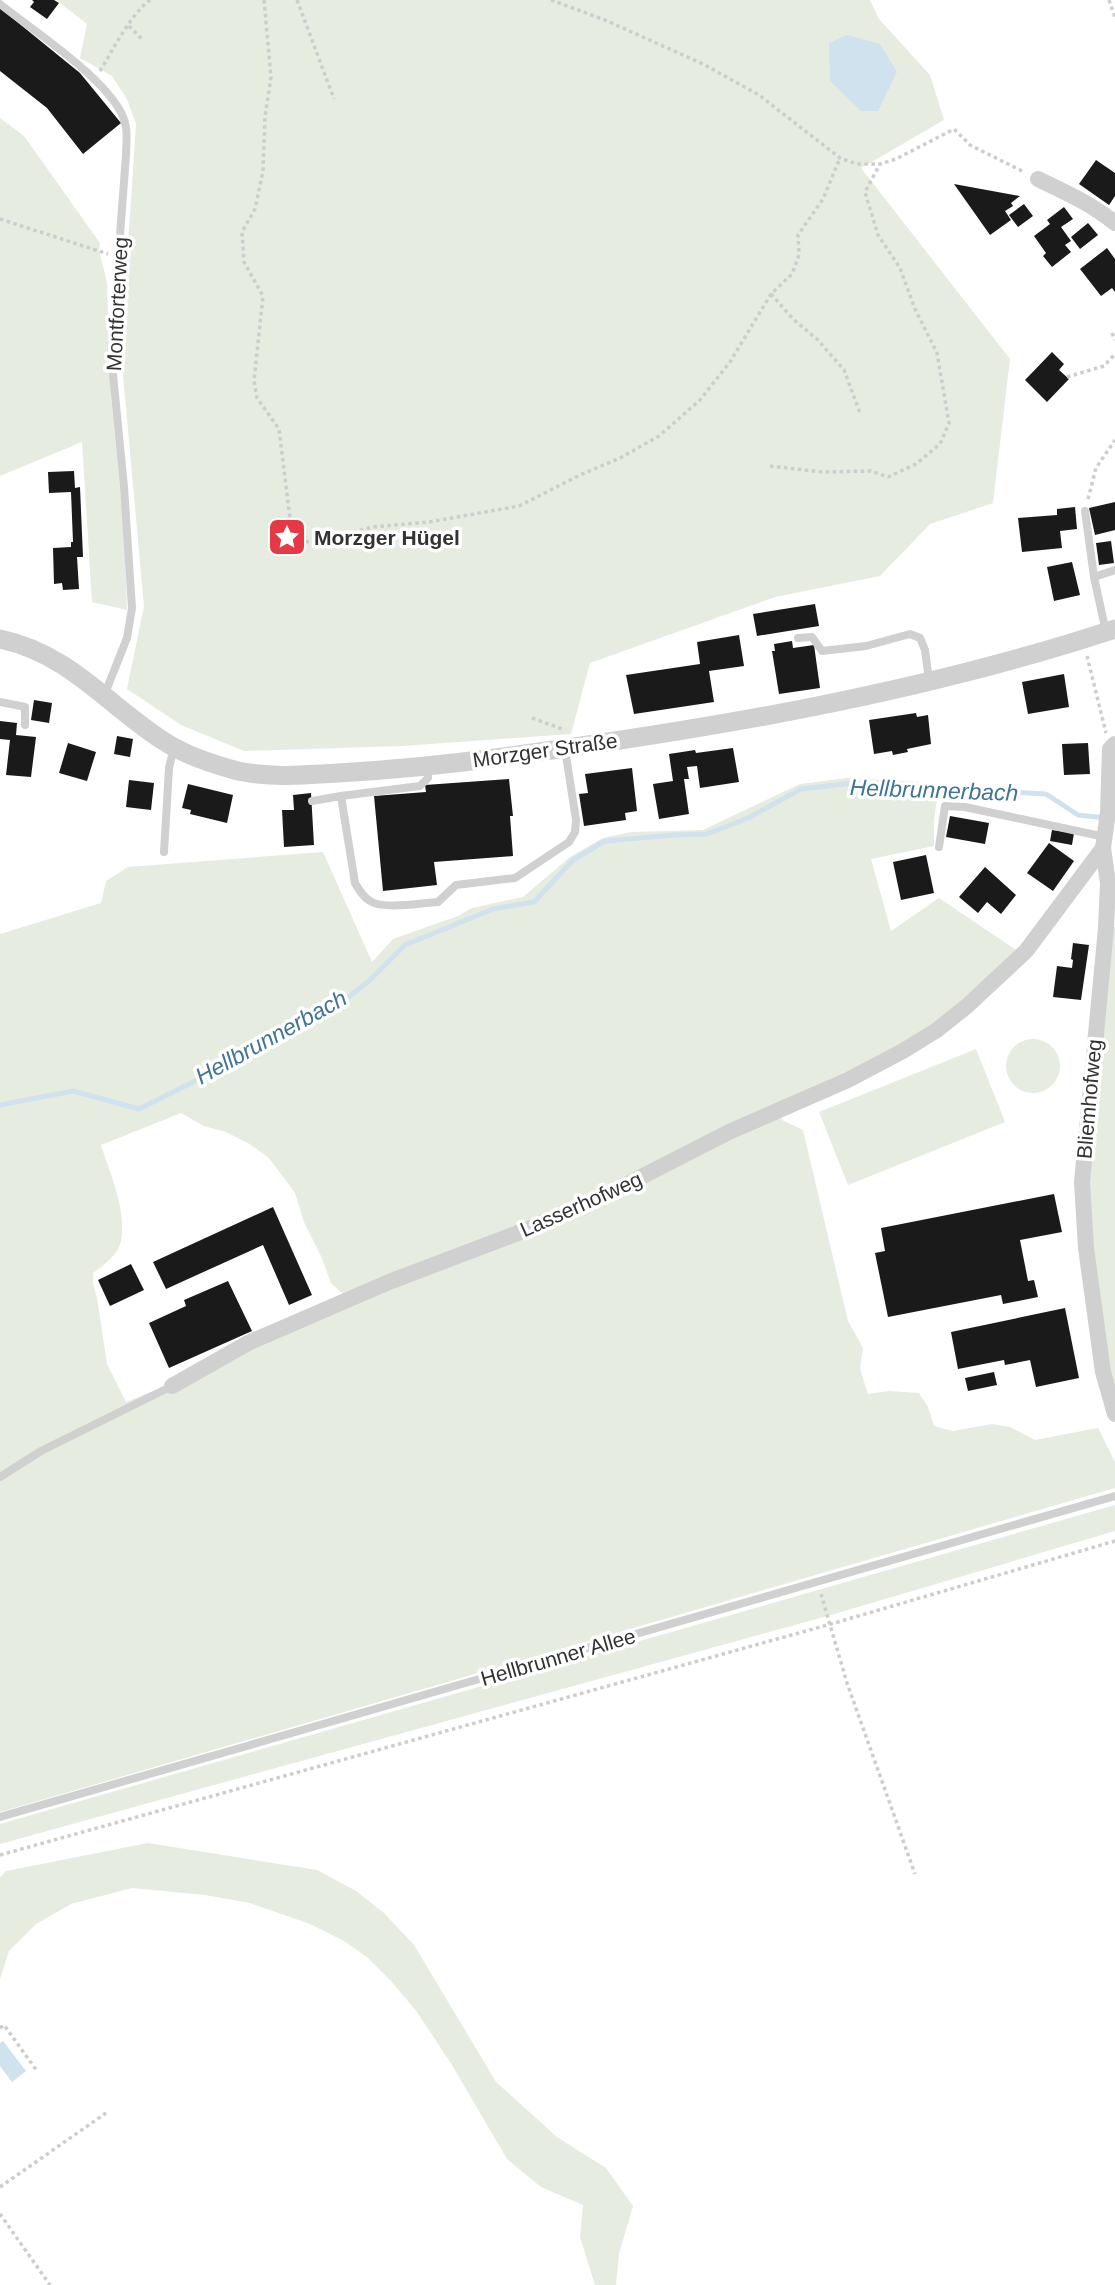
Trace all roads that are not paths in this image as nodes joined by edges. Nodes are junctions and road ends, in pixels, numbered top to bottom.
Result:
1 (0, 4) edge
2 (1038, 179) road end
3 (1115, 223) edge
4 (1085, 511) road end
5 (1115, 570) edge
6 (1094, 577) junction
7 (1110, 631) edge
8 (798, 638) dead end
9 (0, 639) edge
10 (929, 680) junction
11 (104, 696) junction
12 (0, 702) edge
13 (25, 724) dead end
14 (567, 740) junction
15 (1112, 746) edge
16 (174, 747) junction
17 (427, 766) junction
18 (341, 796) junction
19 (312, 801) dead end
20 (1106, 831) junction
21 (939, 848) dead end
22 (164, 852) dead end
23 (172, 1386) joint
24 (1115, 1413) edge
25 (0, 1478) edge
26 (1115, 1496) edge
27 (0, 1818) edge

1 - 11 lane, Montforterweg
2 - 3 street
4 - 6 lane
5 - 6 lane
6 - 7 lane
7 - 10 street, Morzger Straße
8 - 10 lane
9 - 11 street, Morzger Straße
10 - 14 street, Morzger Straße
11 - 16 street, Morzger Straße
12 - 13 lane
14 - 17 street, Morzger Straße
14 - 18 lane
15 - 20 street, Bliemhofweg
16 - 17 street, Morzger Straße
16 - 22 lane
17 - 18 lane
18 - 19 lane
20 - 21 lane
20 - 23 street, Lasserhofweg
20 - 24 street, Bliemhofweg
23 - 25 lane, Lasserhofweg
26 - 27 lane, Hellbrunner Allee

